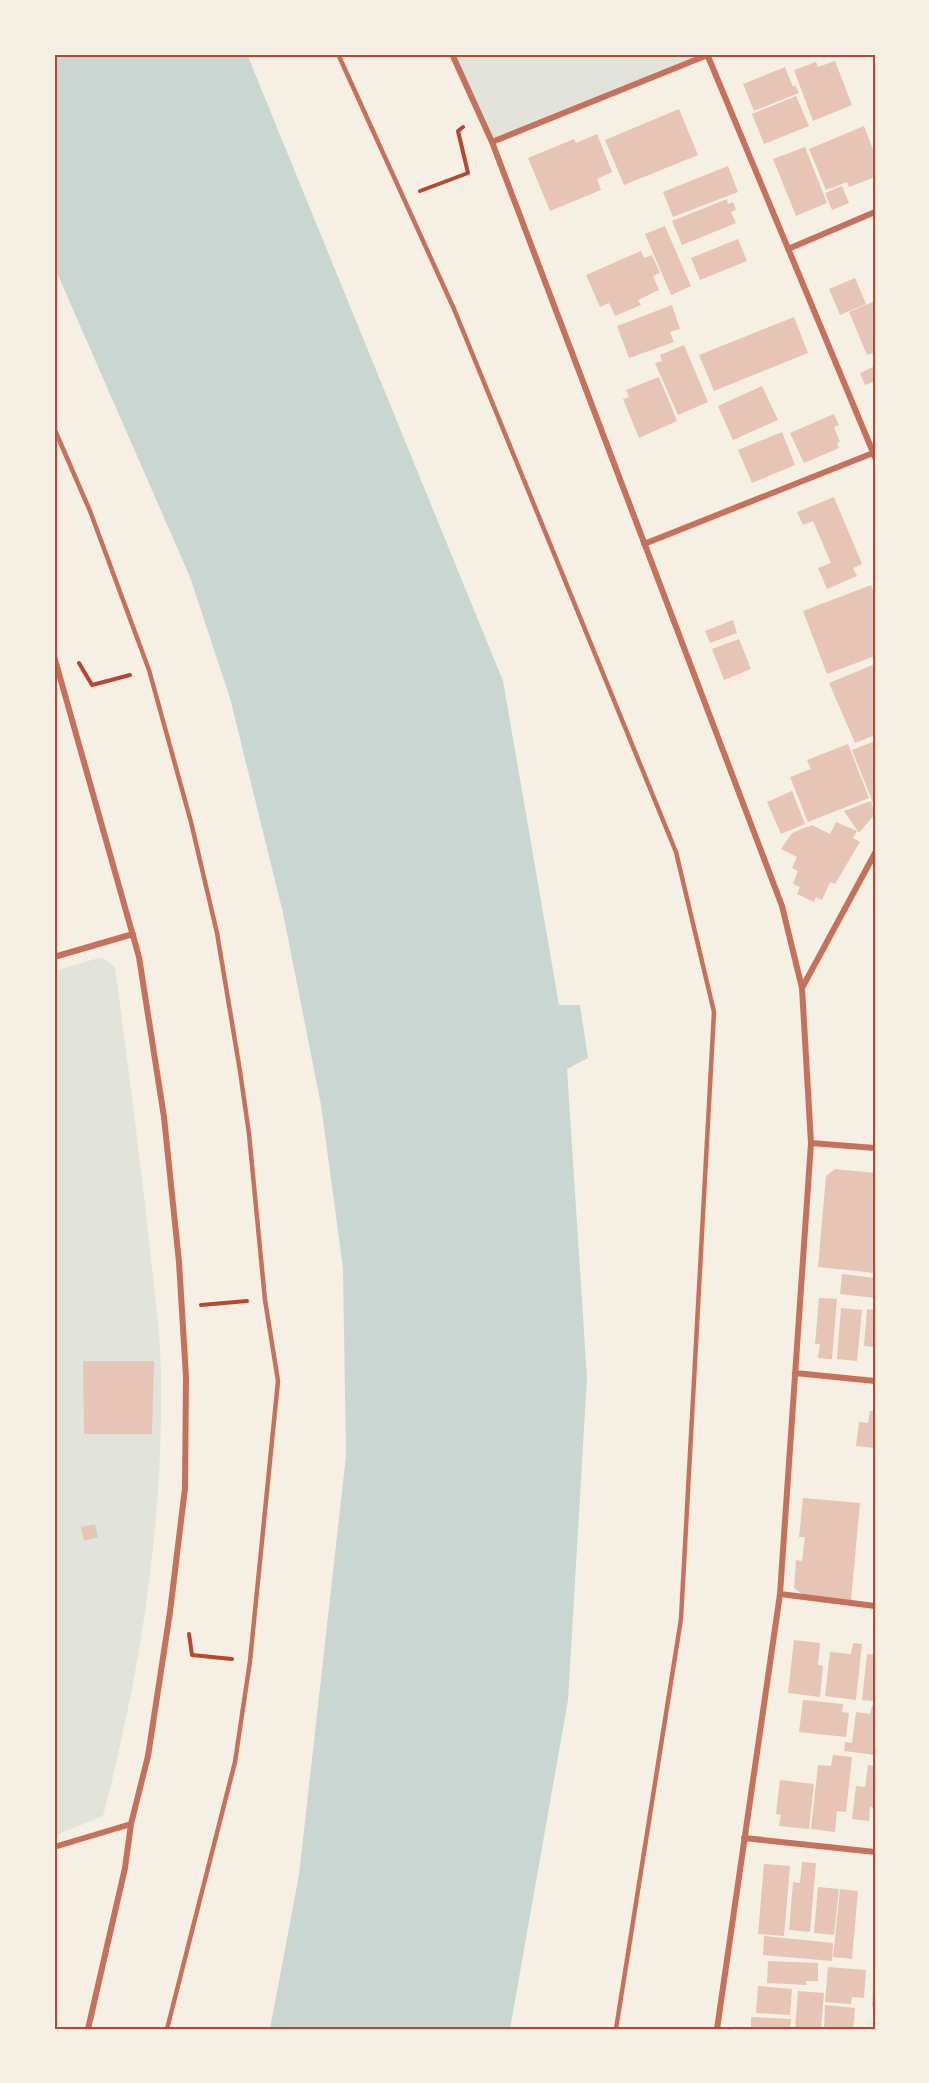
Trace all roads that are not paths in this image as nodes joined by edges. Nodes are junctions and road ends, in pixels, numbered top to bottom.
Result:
1 (338, 54) edge
2 (452, 54) edge
3 (708, 54) edge
4 (492, 142) junction
5 (875, 212) edge
6 (788, 249) junction
7 (54, 428) edge
8 (874, 455) edge
9 (644, 544) junction
10 (54, 656) edge
11 (57, 679) edge
12 (875, 853) edge
13 (133, 933) junction
14 (54, 957) edge
15 (802, 988) junction
16 (811, 1143) junction
17 (875, 1148) edge
18 (795, 1373) junction
19 (875, 1381) edge
20 (780, 1594) junction
21 (875, 1606) edge
22 (131, 1824) junction
23 (744, 1838) junction
24 (54, 1848) edge
25 (875, 1852) edge
26 (88, 2029) edge
27 (167, 2029) edge
28 (616, 2029) edge
29 (717, 2029) edge

1 - 28 lane
2 - 4 street
3 - 4 street
3 - 6 street
4 - 9 street
5 - 6 street
6 - 8 street
7 - 27 lane
8 - 9 street
9 - 15 street
10 - 11 street
11 - 13 street
12 - 15 street
13 - 14 street
13 - 22 street
15 - 16 street
16 - 17 street
16 - 18 street
18 - 19 street
18 - 20 street
20 - 21 street
20 - 23 street
22 - 24 street
22 - 26 street
23 - 25 street
23 - 29 street

